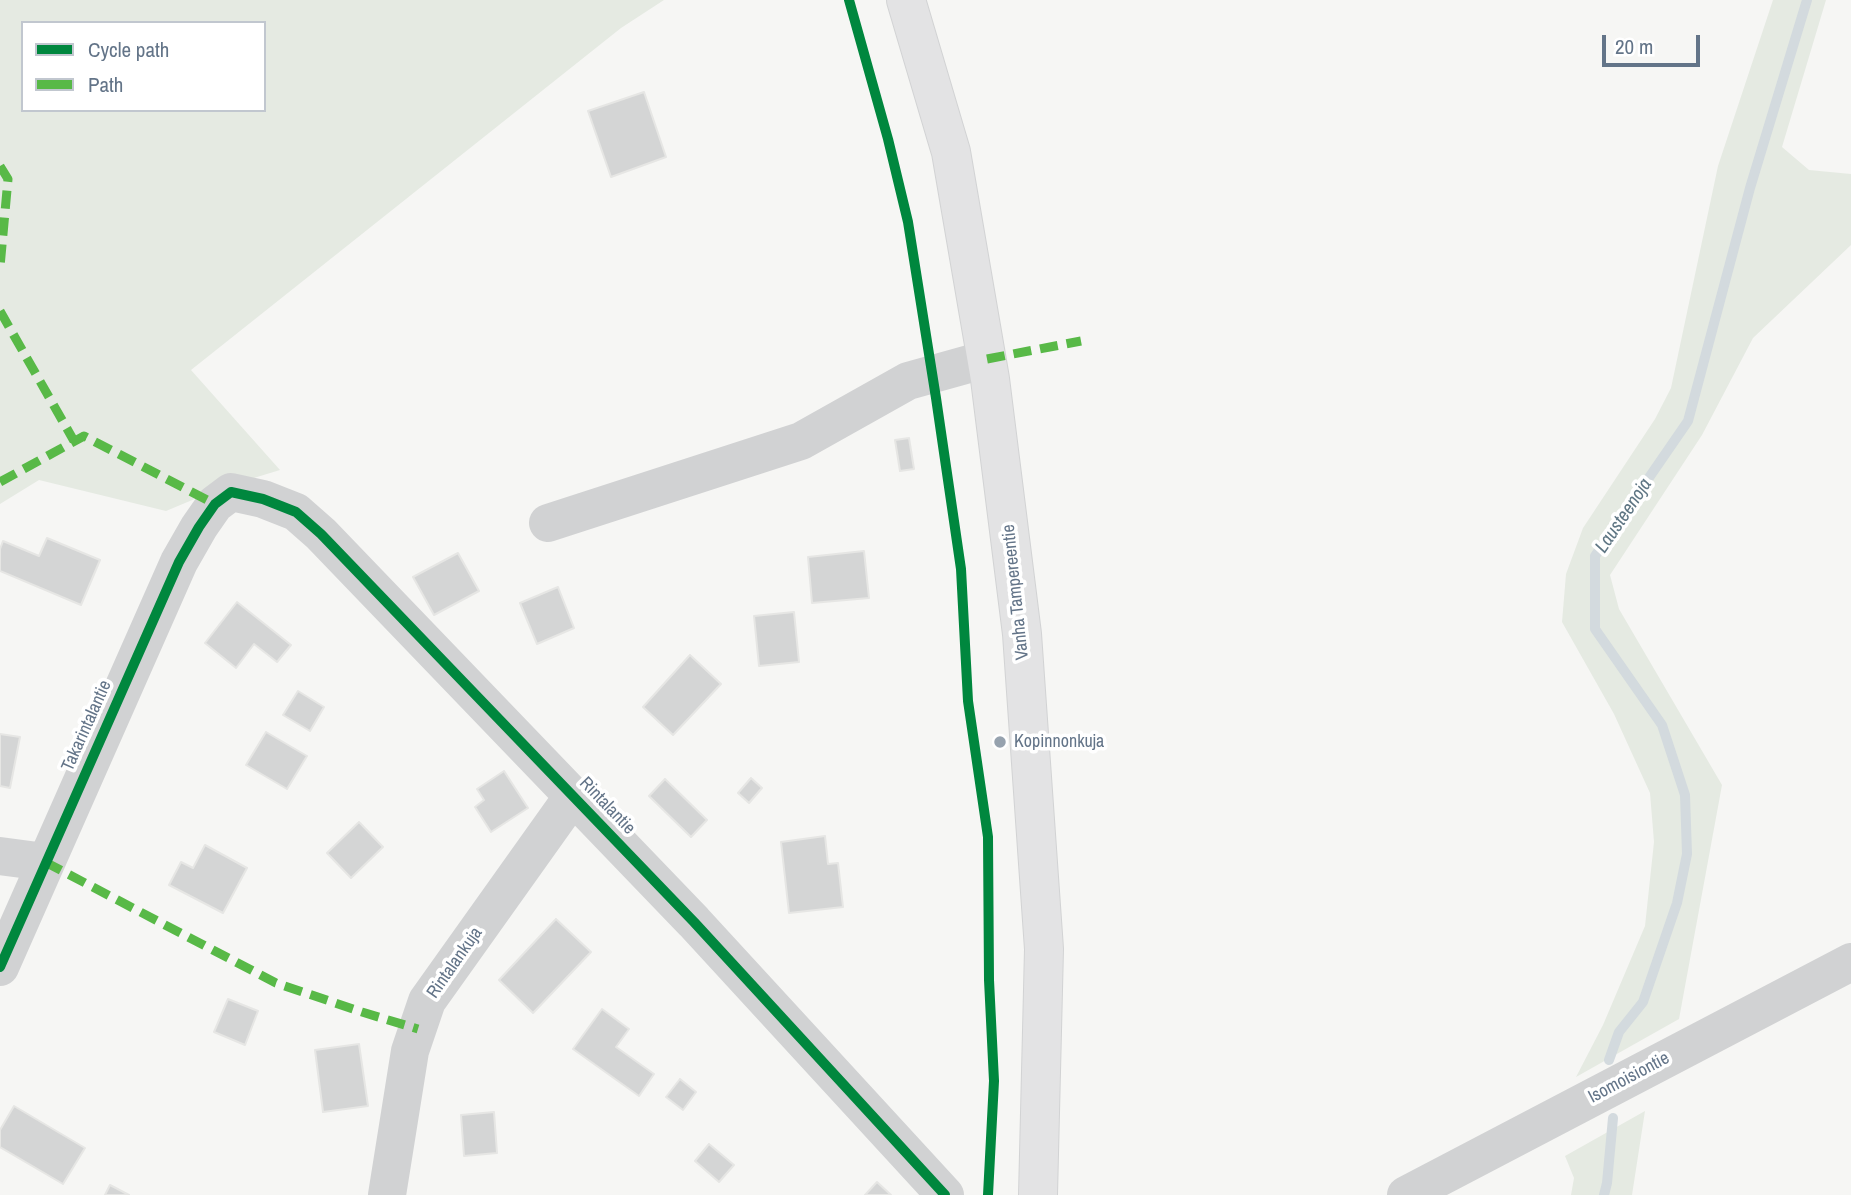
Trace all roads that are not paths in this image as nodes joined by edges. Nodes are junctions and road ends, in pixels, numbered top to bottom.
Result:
1 (906, 0) edge
2 (986, 359) junction
3 (215, 504) joint
4 (548, 523) dead end
5 (573, 796) junction
6 (0, 856) edge
7 (45, 862) junction
8 (1851, 962) edge
9 (0, 967) edge
10 (387, 1195) edge
11 (945, 1195) edge
12 (1038, 1195) edge
13 (1406, 1195) edge

1 - 2 main road, Vanha Tampereentie
2 - 4 street
2 - 12 main road, Vanha Tampereentie
3 - 5 street, Rintalantie
3 - 7 street, Takarintalantie
5 - 10 street, Rintalankuja
5 - 11 street, Rintalantie
6 - 7 street
7 - 9 street, Takarintalantie
8 - 13 street, Isomoisiontie

